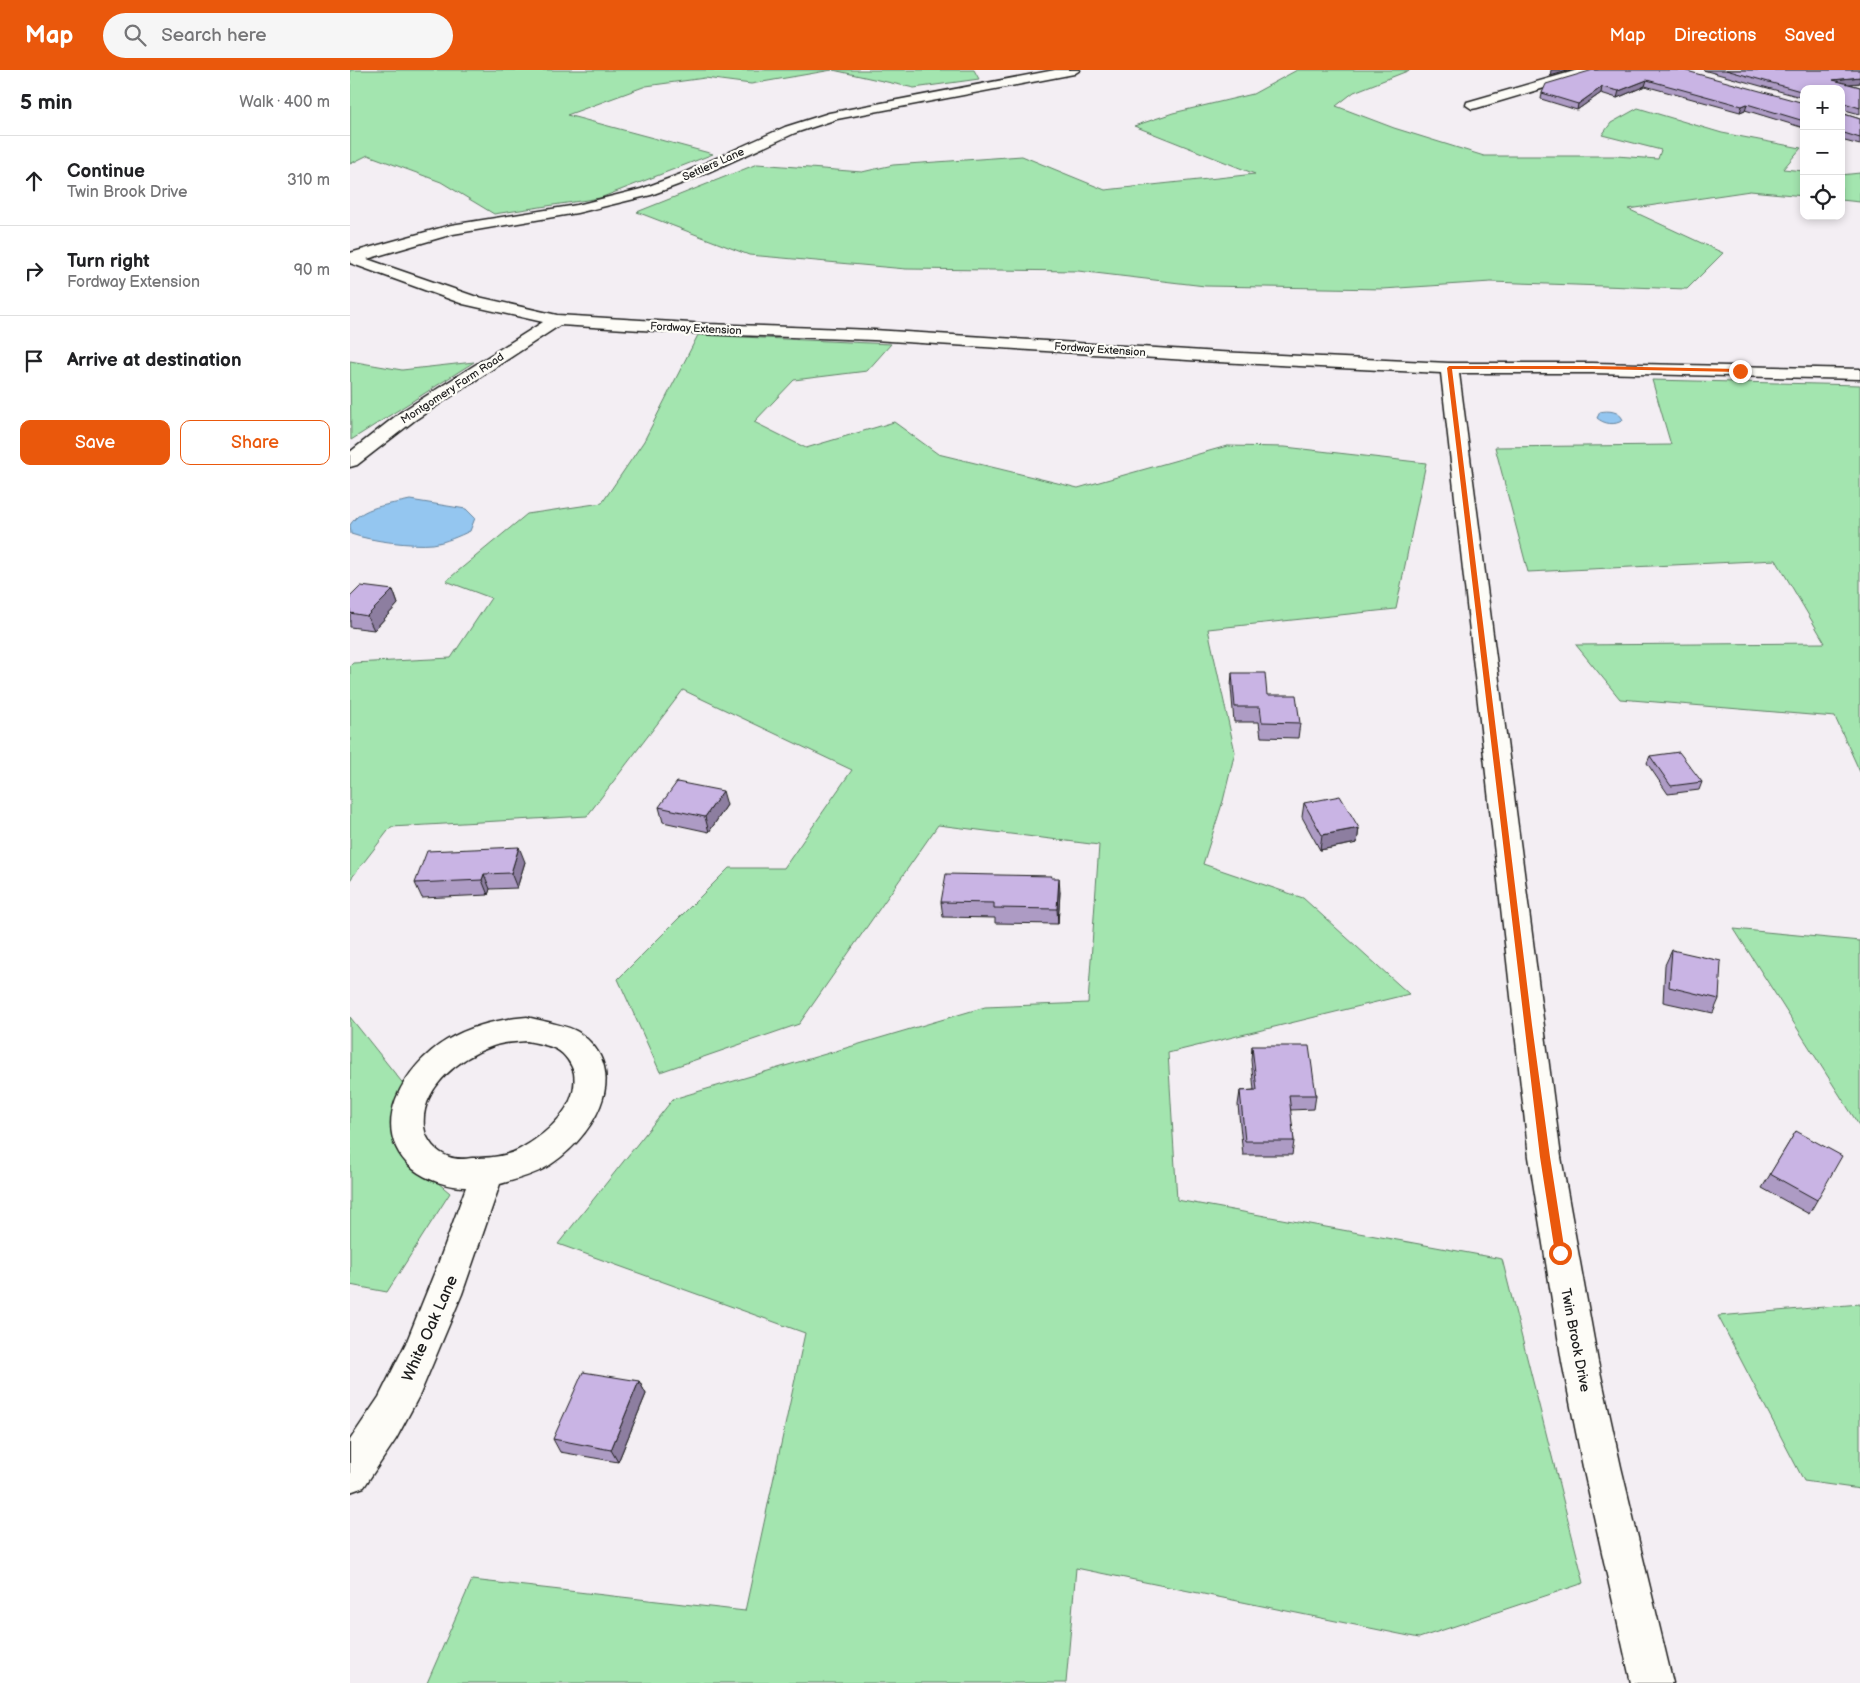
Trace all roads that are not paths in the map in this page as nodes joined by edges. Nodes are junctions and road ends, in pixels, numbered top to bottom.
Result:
1 (1074, 70) edge
2 (1591, 70) edge
3 (1472, 105) dead end
4 (351, 258) edge
5 (557, 320) junction
6 (1449, 368) junction
7 (1860, 374) edge
8 (350, 461) edge
9 (487, 1174) junction
10 (350, 1474) edge
11 (1652, 1683) edge

1 - 4 street, Settlers Lane
2 - 3 street
4 - 5 street, Fordway Extension
5 - 6 street, Fordway Extension
5 - 8 street, Montgomery Farm Road
6 - 7 street, Fordway Extension
6 - 11 street, Twin Brook Drive
9 - 9 street
9 - 10 street, White Oak Lane

